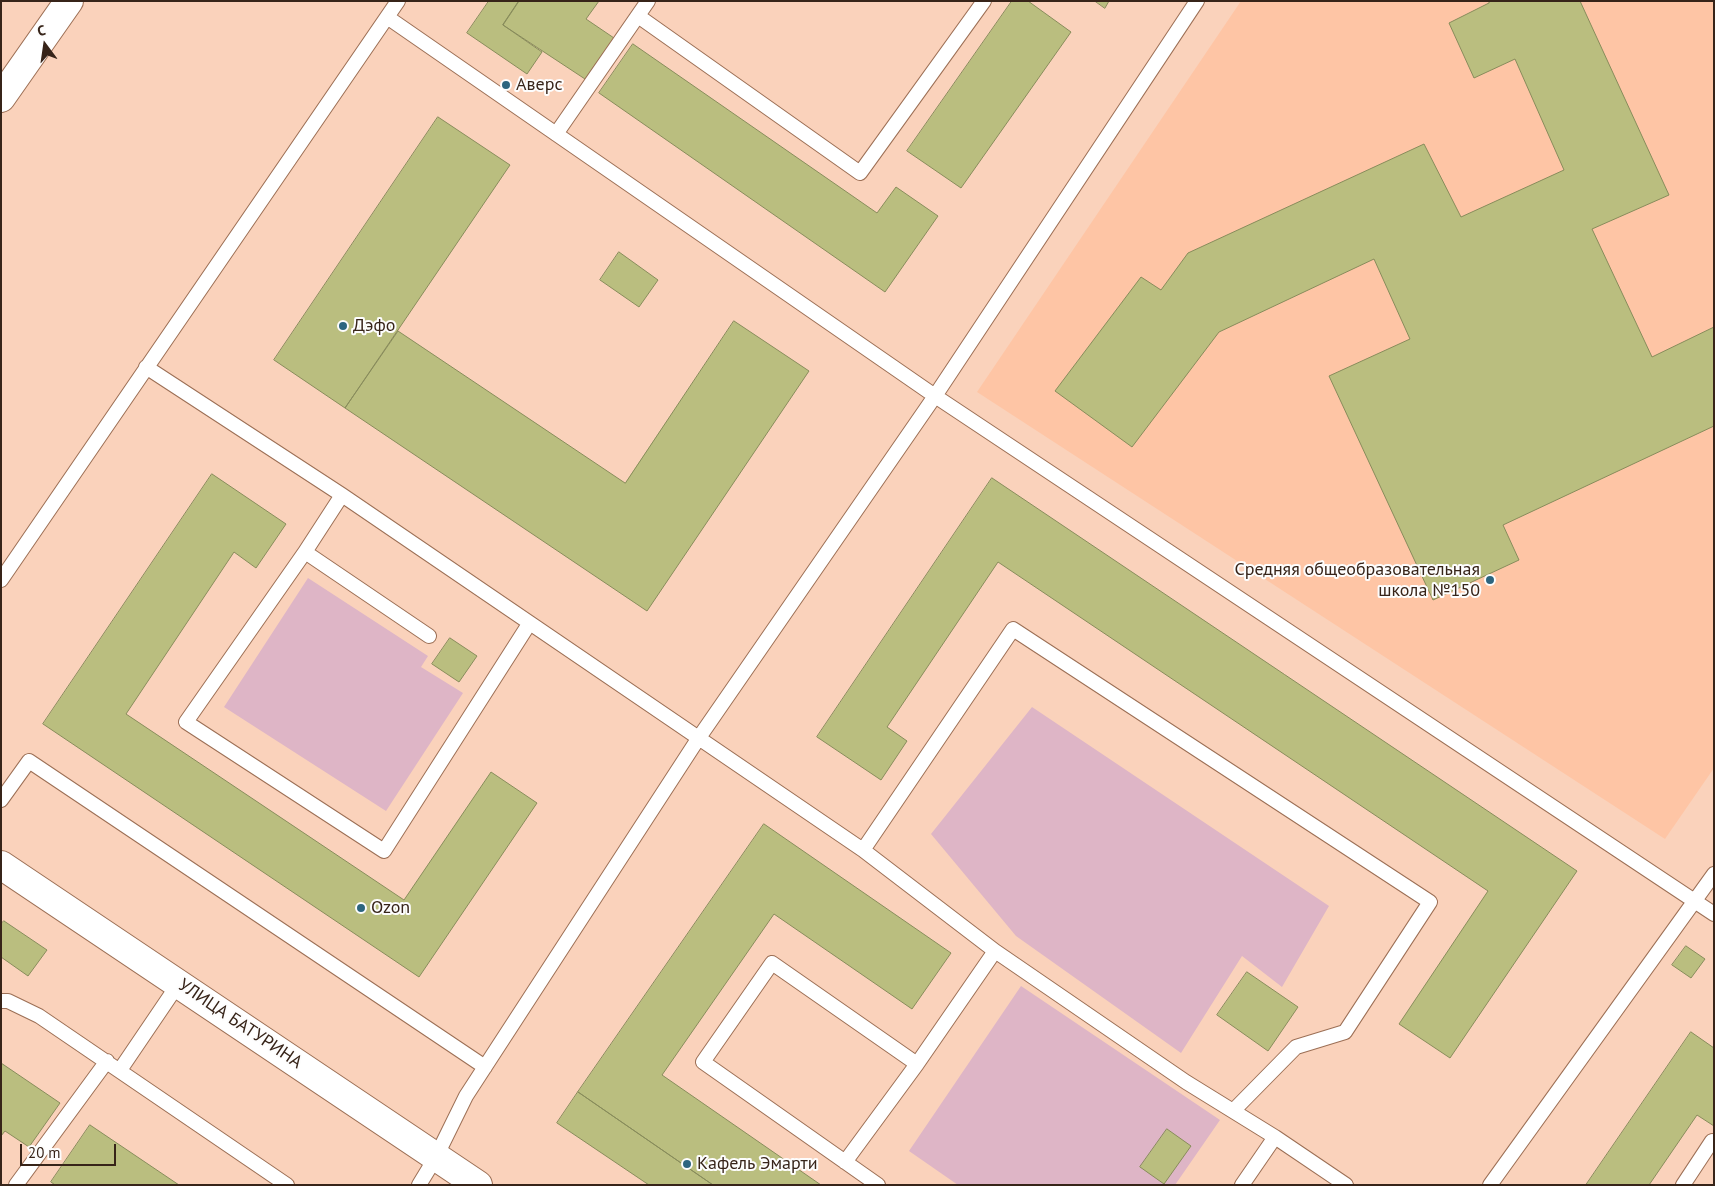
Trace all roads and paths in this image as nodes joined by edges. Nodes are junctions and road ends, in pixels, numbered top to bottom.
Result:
1 (69, 1) edge
2 (398, 1) edge
3 (648, 1) edge
4 (984, 1) edge
5 (1197, 1) edge
6 (638, 16) junction
7 (387, 17) junction
8 (1, 98) edge
9 (556, 134) junction
10 (146, 367) junction
11 (936, 396) junction
12 (342, 495) junction
13 (305, 552) junction
14 (1, 580) edge
15 (529, 624) junction
16 (429, 636) dead end
17 (698, 739) junction
18 (1, 800) edge
19 (863, 850) junction
20 (1, 865) edge
21 (1714, 874) edge
22 (1694, 901) junction
23 (1714, 914) edge
24 (995, 951) junction
25 (179, 983) junction
26 (1, 1000) edge
27 (107, 1061) junction
28 (917, 1064) junction
29 (485, 1067) junction
30 (120, 1070) junction
31 (1233, 1111) junction
32 (1276, 1136) junction
33 (1714, 1143) edge
34 (436, 1157) junction
35 (846, 1162) junction
36 (16, 1185) edge
37 (287, 1185) edge
38 (419, 1185) edge
39 (478, 1185) edge
40 (878, 1185) edge
41 (1242, 1185) edge
42 (1346, 1185) edge
43 (1490, 1185) edge
44 (1683, 1185) edge

1 - 8 street
2 - 7 lane
3 - 6 lane
4 - 6 lane
5 - 11 lane
6 - 9 lane
7 - 9 lane
7 - 10 lane
9 - 11 lane
10 - 12 lane
10 - 14 lane
11 - 17 lane
11 - 22 lane
12 - 13 lane
12 - 15 lane
13 - 15 lane
13 - 16 lane
15 - 17 lane
17 - 19 lane
17 - 29 lane
18 - 29 lane
19 - 24 lane
19 - 31 lane
20 - 25 street, УЛИЦА БАТУРИНА
21 - 22 lane
22 - 23 lane
22 - 43 lane
24 - 28 lane
24 - 31 lane
25 - 30 lane
25 - 34 street, УЛИЦА БАТУРИНА
26 - 27 lane
27 - 30 lane
27 - 36 lane
28 - 35 lane
28 - 35 lane
29 - 34 lane
30 - 37 lane
31 - 32 lane
32 - 41 lane
32 - 42 lane
33 - 44 lane
34 - 38 lane
34 - 39 street, УЛИЦА БАТУРИНА
35 - 40 lane

